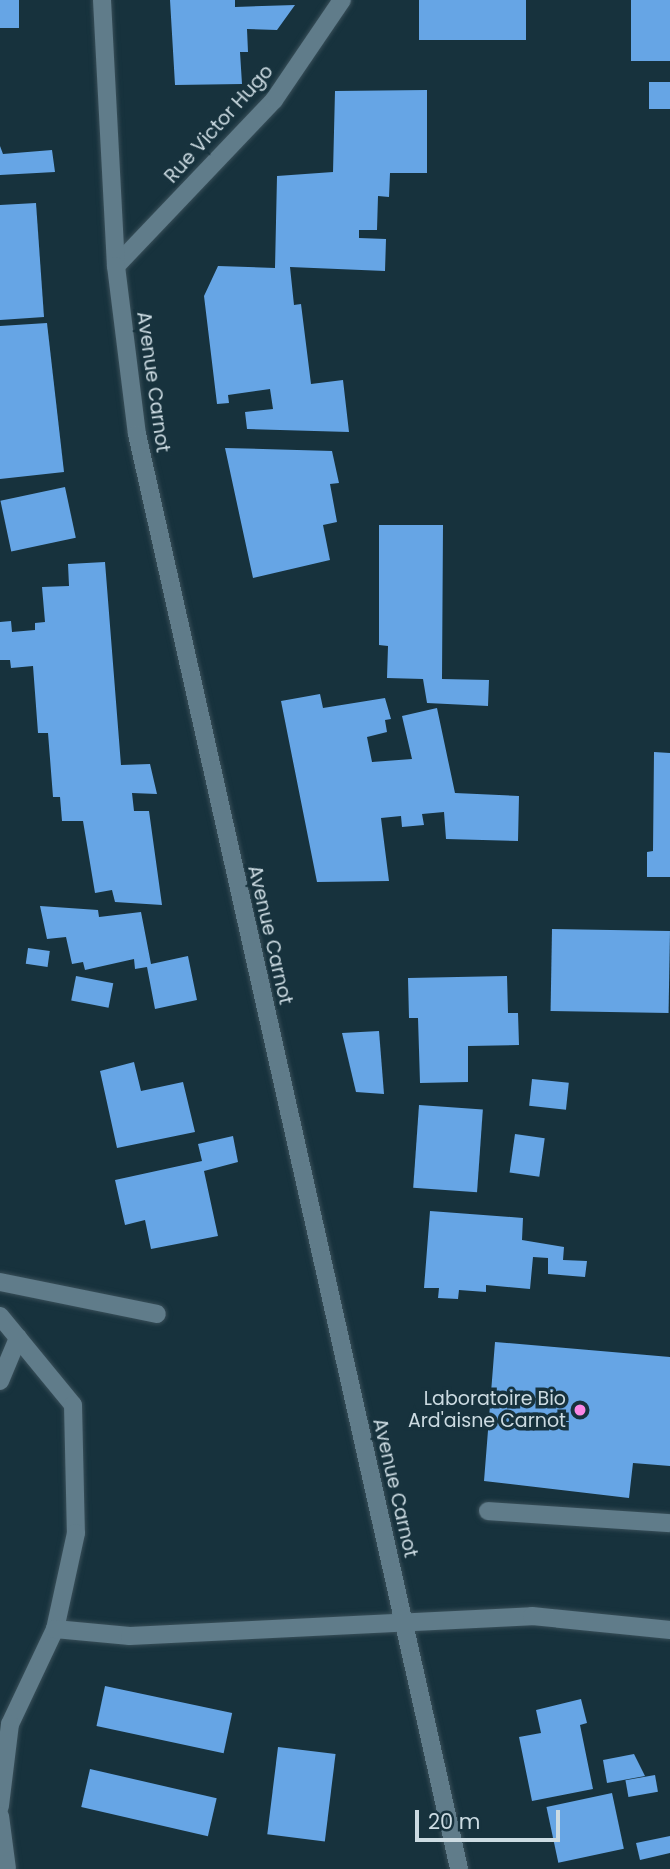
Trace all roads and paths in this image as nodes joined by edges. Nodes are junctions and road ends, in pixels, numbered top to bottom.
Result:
1 (102, 0) edge
2 (342, 0) edge
3 (116, 266) junction
4 (0, 1282) edge
5 (158, 1314) dead end
6 (0, 1316) edge
7 (18, 1338) junction
8 (0, 1381) edge
9 (488, 1511) dead end
10 (670, 1523) edge
11 (403, 1620) junction
12 (55, 1629) junction
13 (670, 1630) edge
14 (0, 1806) edge
15 (0, 1816) edge
16 (7, 1869) edge
17 (459, 1869) edge

1 - 3 main road, Avenue Carnot
2 - 3 main road, Rue Victor Hugo
3 - 11 main road, Avenue Carnot
4 - 5 main road
6 - 7 main road
7 - 8 main road
7 - 12 main road
9 - 10 main road
11 - 12 main road
11 - 13 main road
11 - 17 main road, Avenue Carnot
12 - 14 main road
15 - 16 main road

